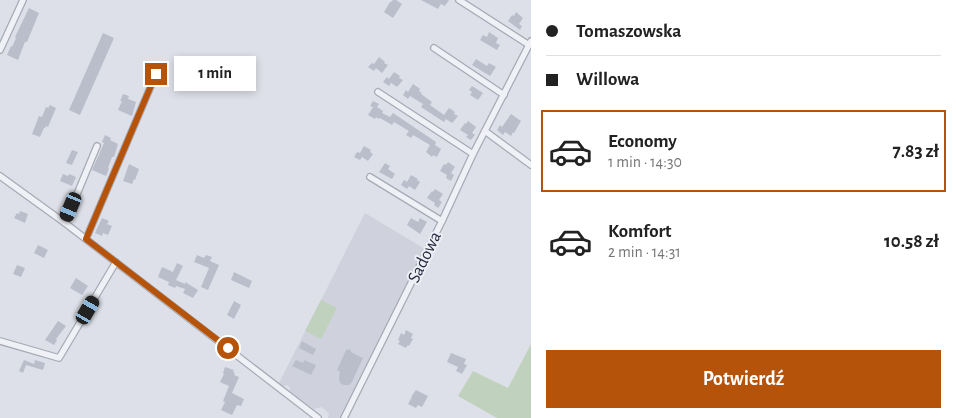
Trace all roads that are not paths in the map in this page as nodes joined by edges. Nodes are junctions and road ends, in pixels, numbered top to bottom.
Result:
1 (23, 0) edge
2 (459, 0) edge
3 (530, 43) edge
4 (434, 48) dead end
5 (0, 50) edge
6 (156, 74) dead end
7 (378, 92) dead end
8 (504, 95) junction
9 (485, 131) junction
10 (97, 146) dead end
11 (473, 154) junction
12 (531, 166) edge
13 (0, 176) edge
14 (370, 177) dead end
15 (442, 221) junction
16 (64, 223) junction
17 (86, 239) junction
18 (116, 262) junction
19 (0, 341) edge
20 (318, 418) edge
21 (344, 418) edge

1 - 5 street
2 - 3 street
3 - 8 street, Sadowa
4 - 8 street
6 - 17 street
7 - 11 street
8 - 9 street, Sadowa
9 - 11 street, Sadowa
9 - 12 street
10 - 16 street
11 - 15 street, Sadowa
13 - 16 street
14 - 15 street
15 - 21 street, Sadowa
16 - 17 street
17 - 18 street
18 - 19 street
18 - 20 street

